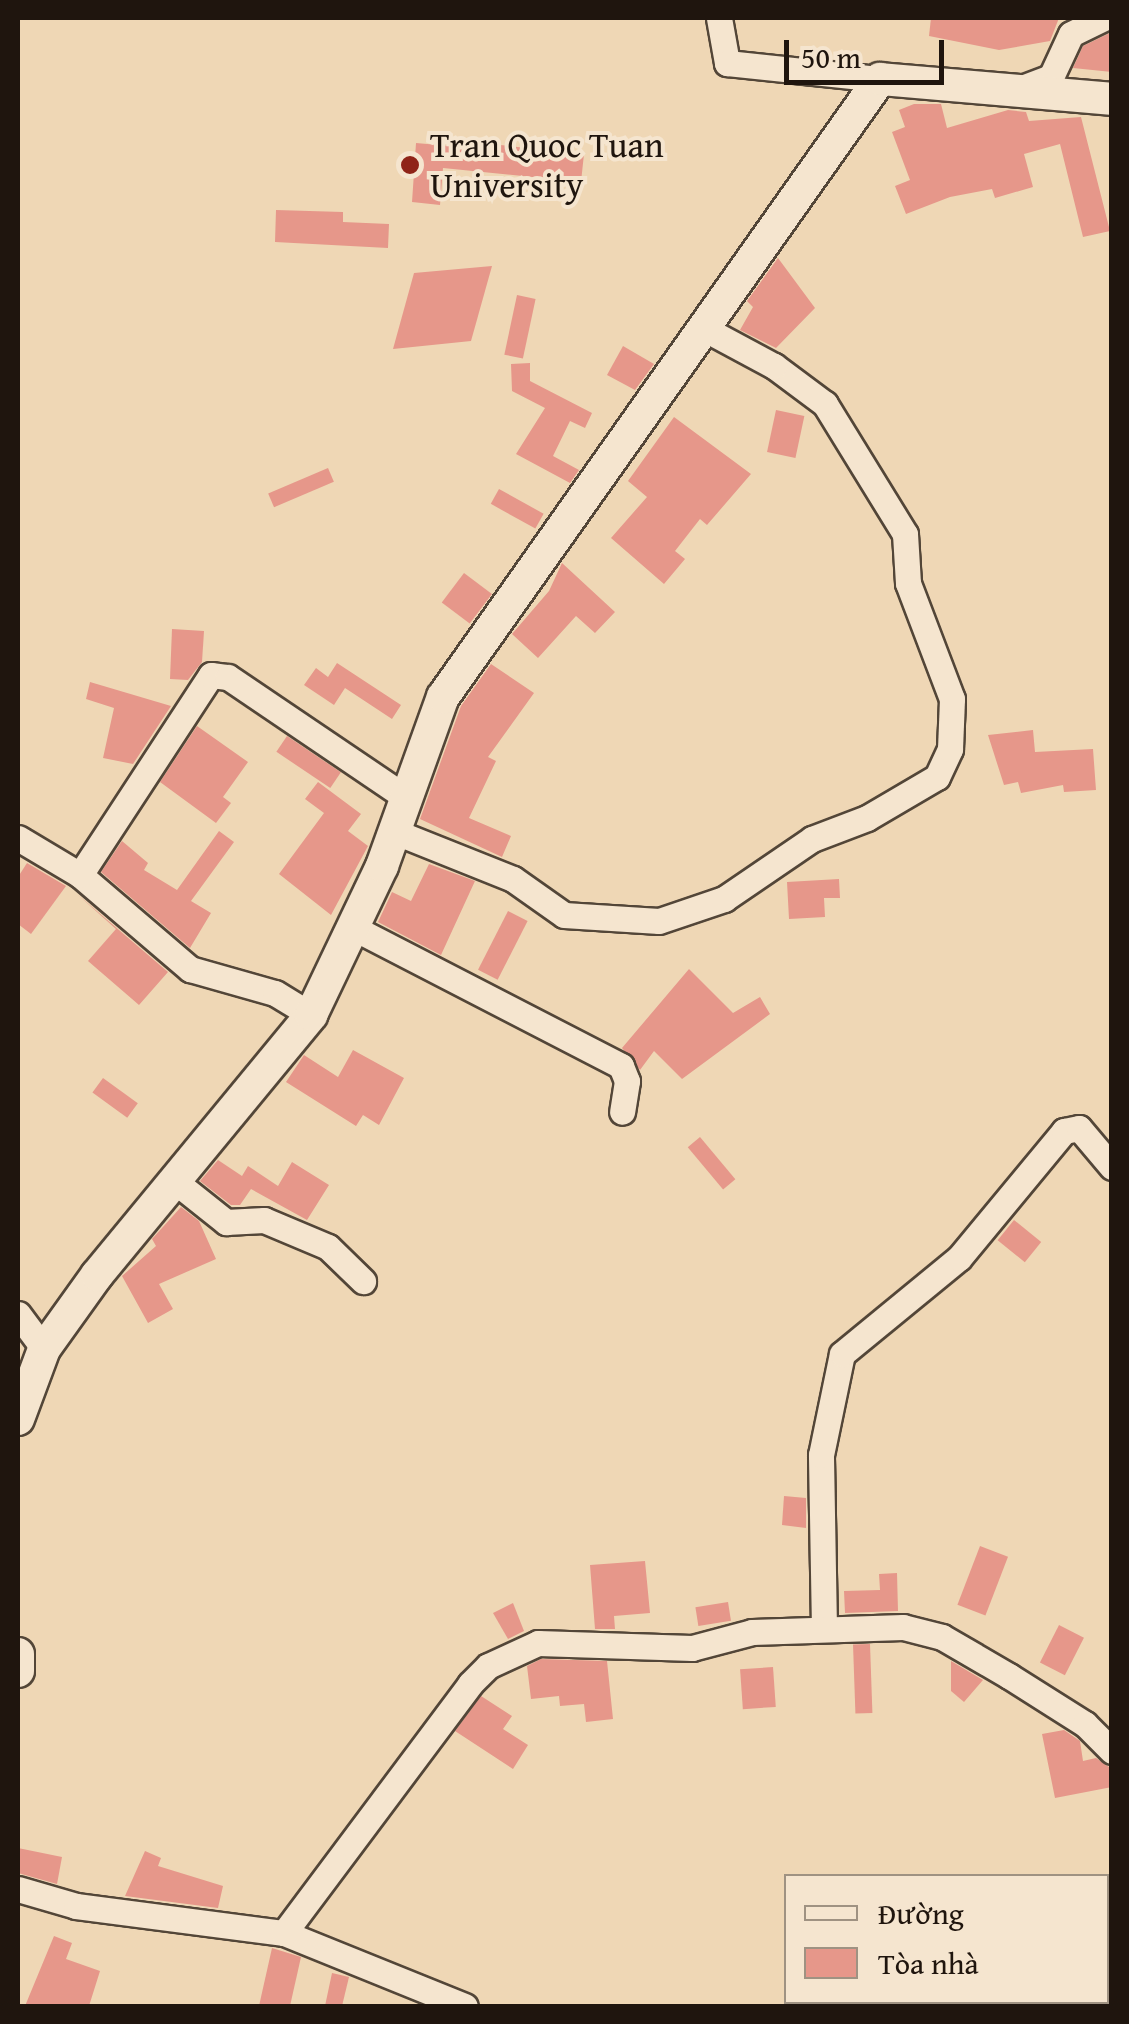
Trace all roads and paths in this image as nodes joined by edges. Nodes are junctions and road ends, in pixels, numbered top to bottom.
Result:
1 (718, 18) edge
2 (1104, 18) edge
3 (880, 79) junction
4 (1022, 88) junction
5 (1112, 99) edge
6 (705, 330) junction
7 (404, 796) junction
8 (393, 830) junction
9 (18, 838) edge
10 (80, 876) junction
11 (350, 926) junction
12 (311, 1015) junction
13 (622, 1112) dead end
14 (1112, 1166) edge
15 (177, 1184) junction
16 (363, 1281) dead end
17 (18, 1314) edge
18 (44, 1349) junction
19 (18, 1418) edge
20 (824, 1629) junction
21 (18, 1654) edge
22 (18, 1671) edge
23 (1112, 1751) edge
24 (18, 1889) edge
25 (284, 1933) junction
26 (465, 2006) edge

1 - 3 street
2 - 4 street
3 - 4 street
3 - 6 street
4 - 5 street
6 - 7 street
6 - 8 street
7 - 8 street
7 - 10 street
8 - 11 street
9 - 10 street
10 - 12 street
11 - 12 street
11 - 13 street
12 - 15 street
14 - 20 street
15 - 16 street
15 - 18 street
17 - 18 street
18 - 19 street
20 - 23 street
20 - 25 street
21 - 22 street
24 - 25 street
25 - 26 street

